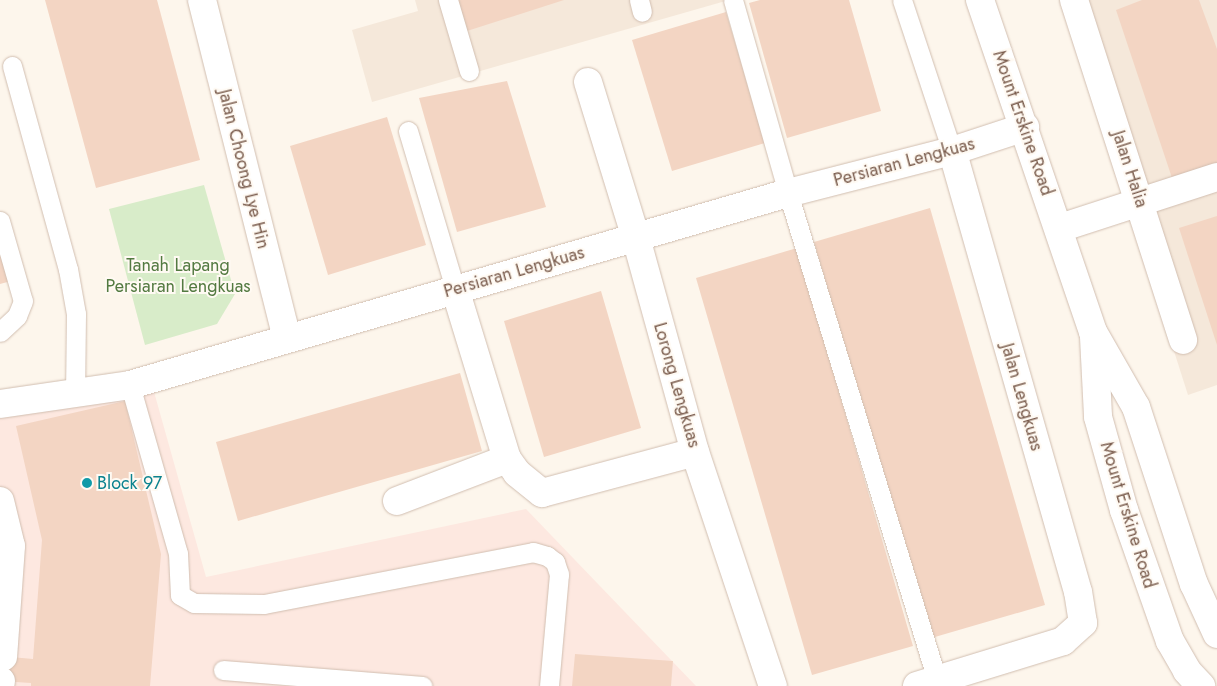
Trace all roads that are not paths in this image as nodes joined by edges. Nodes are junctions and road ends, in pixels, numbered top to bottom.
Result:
1 (202, 0) edge
2 (448, 0) edge
3 (733, 0) edge
4 (902, 0) edge
5 (980, 0) edge
6 (1074, 0) edge
7 (12, 66) dead end
8 (469, 71) dead end
9 (588, 82) dead end
10 (1026, 127) junction
11 (408, 131) dead end
12 (952, 151) junction
13 (1217, 177) edge
14 (788, 193) junction
15 (1141, 202) junction
16 (0, 221) edge
17 (1060, 228) junction
18 (636, 238) junction
19 (455, 289) junction
20 (0, 332) edge
21 (1093, 332) junction
22 (287, 338) junction
23 (1183, 340) dead end
24 (130, 385) junction
25 (76, 392) junction
26 (0, 404) edge
27 (695, 452) junction
28 (507, 459) junction
29 (0, 501) edge
30 (397, 501) dead end
31 (1217, 634) edge
32 (2, 669) edge
33 (223, 670) dead end
34 (927, 683) edge
35 (0, 686) edge
36 (422, 686) edge
37 (549, 686) edge
38 (773, 686) edge
39 (1201, 686) edge

1 - 22 street, Jalan Choong Lye Hin
2 - 8 lane
3 - 14 lane
4 - 12 lane, Jalan Lengkuas
5 - 10 street, Mount Erskine Road
6 - 15 street, Jalan Halia
7 - 25 lane
9 - 18 street, Lorong Lengkuas
10 - 12 street, Persiaran Lengkuas
10 - 17 street, Mount Erskine Road
11 - 19 lane
12 - 14 street, Persiaran Lengkuas
12 - 34 street, Jalan Lengkuas
13 - 15 street
14 - 18 street, Persiaran Lengkuas
14 - 34 lane
15 - 17 street
15 - 23 street, Jalan Halia
16 - 20 lane
17 - 21 street, Mount Erskine Road
18 - 19 street, Persiaran Lengkuas
18 - 27 street, Lorong Lengkuas
19 - 22 street, Persiaran Lengkuas
19 - 28 street
21 - 31 street, Mount Erskine Road
21 - 39 street, Mount Erskine Road
22 - 24 street, Persiaran Lengkuas
24 - 25 street, Persiaran Lengkuas
24 - 37 lane
25 - 26 street, Persiaran Lengkuas
27 - 28 street
27 - 38 street, Lorong Lengkuas
28 - 30 street
29 - 32 street
32 - 35 street
33 - 36 lane

